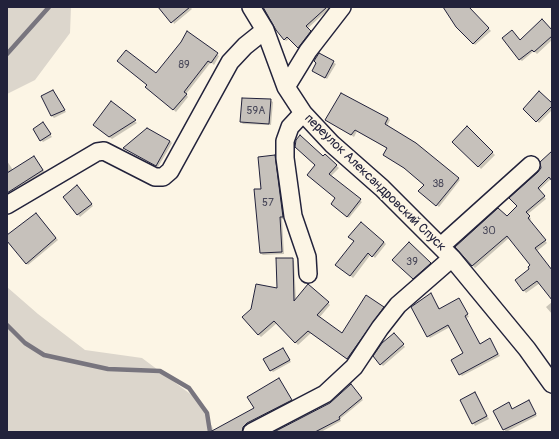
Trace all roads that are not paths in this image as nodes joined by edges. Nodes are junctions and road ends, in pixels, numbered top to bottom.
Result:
1 (251, 7) edge
2 (342, 7) edge
3 (265, 30) junction
4 (286, 87) junction
5 (303, 113) junction
6 (531, 165) dead end
7 (7, 205) edge
8 (441, 246) junction
9 (452, 258) junction
10 (308, 274) dead end
11 (552, 384) edge
12 (252, 432) edge

1 - 3 street, переулок Александровский Спуск
2 - 4 street
3 - 4 street, переулок Александровский Спуск
3 - 7 street
4 - 5 street, переулок Александровский Спуск
5 - 8 street, переулок Александровский Спуск
5 - 10 street
6 - 8 street
8 - 9 street, переулок Александровский Спуск
9 - 11 street, переулок Александровский Спуск
9 - 12 street, переулок Александровский Спуск

